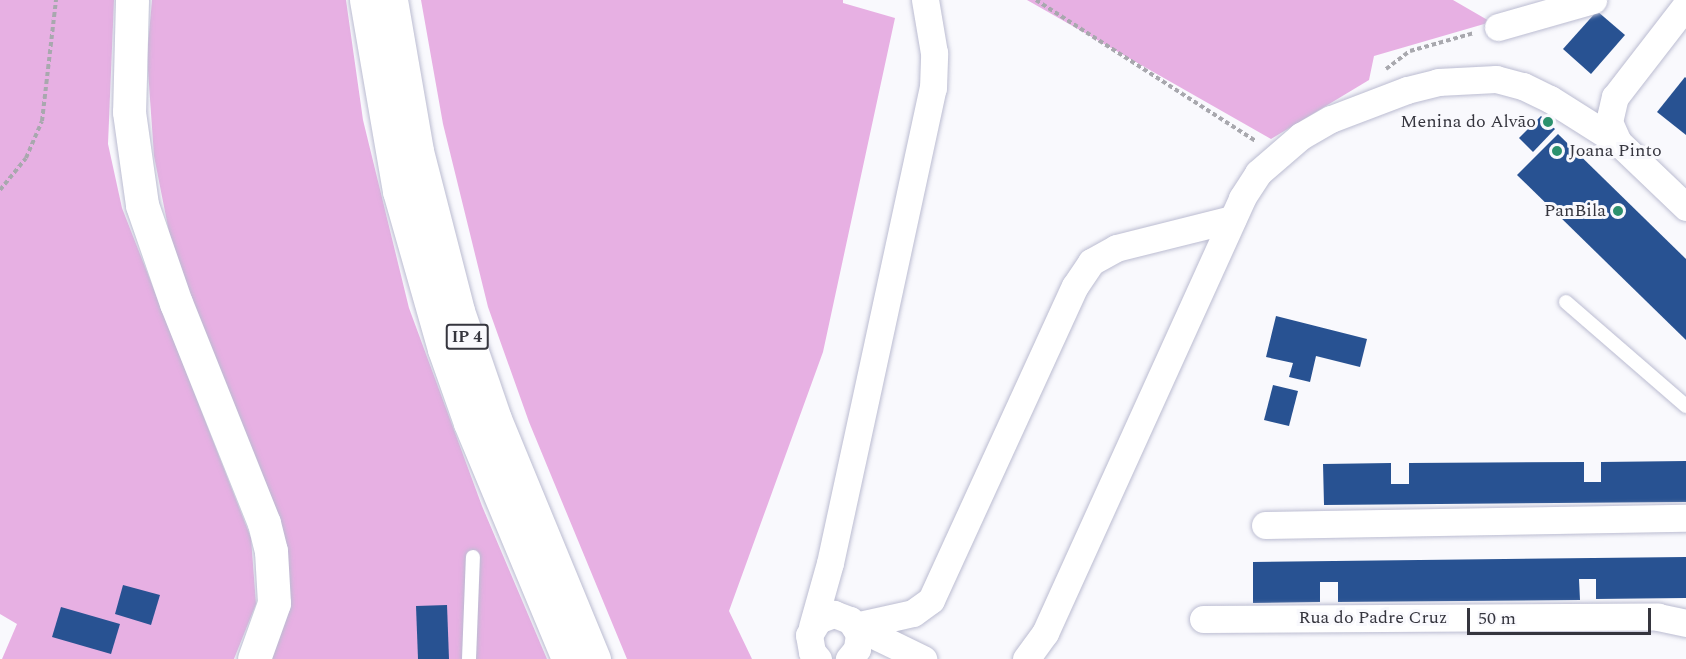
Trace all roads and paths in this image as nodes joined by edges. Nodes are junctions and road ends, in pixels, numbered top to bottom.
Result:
1 (56, 0) edge
2 (132, 0) edge
3 (366, 0) edge
4 (391, 0) edge
5 (925, 0) edge
6 (1036, 0) edge
7 (1593, 0) edge
8 (1686, 6) edge
9 (1498, 27) joint
10 (1366, 105) junction
11 (1618, 142) junction
12 (1276, 154) junction
13 (0, 190) edge
14 (1686, 207) edge
15 (1232, 219) junction
16 (1566, 302) dead end
17 (1686, 406) edge
18 (1686, 518) edge
19 (1265, 525) dead end
20 (473, 557) dead end
21 (830, 563) junction
22 (1686, 616) edge
23 (1658, 617) junction
24 (1203, 619) dead end
25 (849, 621) junction
26 (1686, 623) edge
27 (891, 646) junction
28 (814, 649) edge
29 (851, 657) edge
30 (254, 659) edge
31 (469, 659) edge
32 (568, 659) edge
33 (594, 659) edge
34 (923, 659) edge
35 (1026, 659) edge

1 - 13 path
2 - 30 highway
3 - 32 highway, IP 4
4 - 33 highway, IP 4
5 - 21 street
6 - 12 path
7 - 9 street
8 - 11 street
9 - 10 path
10 - 11 street
10 - 12 street
11 - 14 street
12 - 15 street
15 - 25 street
15 - 35 street
16 - 17 lane
18 - 19 street
20 - 31 lane
21 - 25 street
21 - 28 street
22 - 23 lane
23 - 24 street, Rua do Padre Cruz
23 - 26 street, Rua do Padre Cruz
25 - 27 street
25 - 28 street
25 - 29 street
27 - 29 street
27 - 34 street

